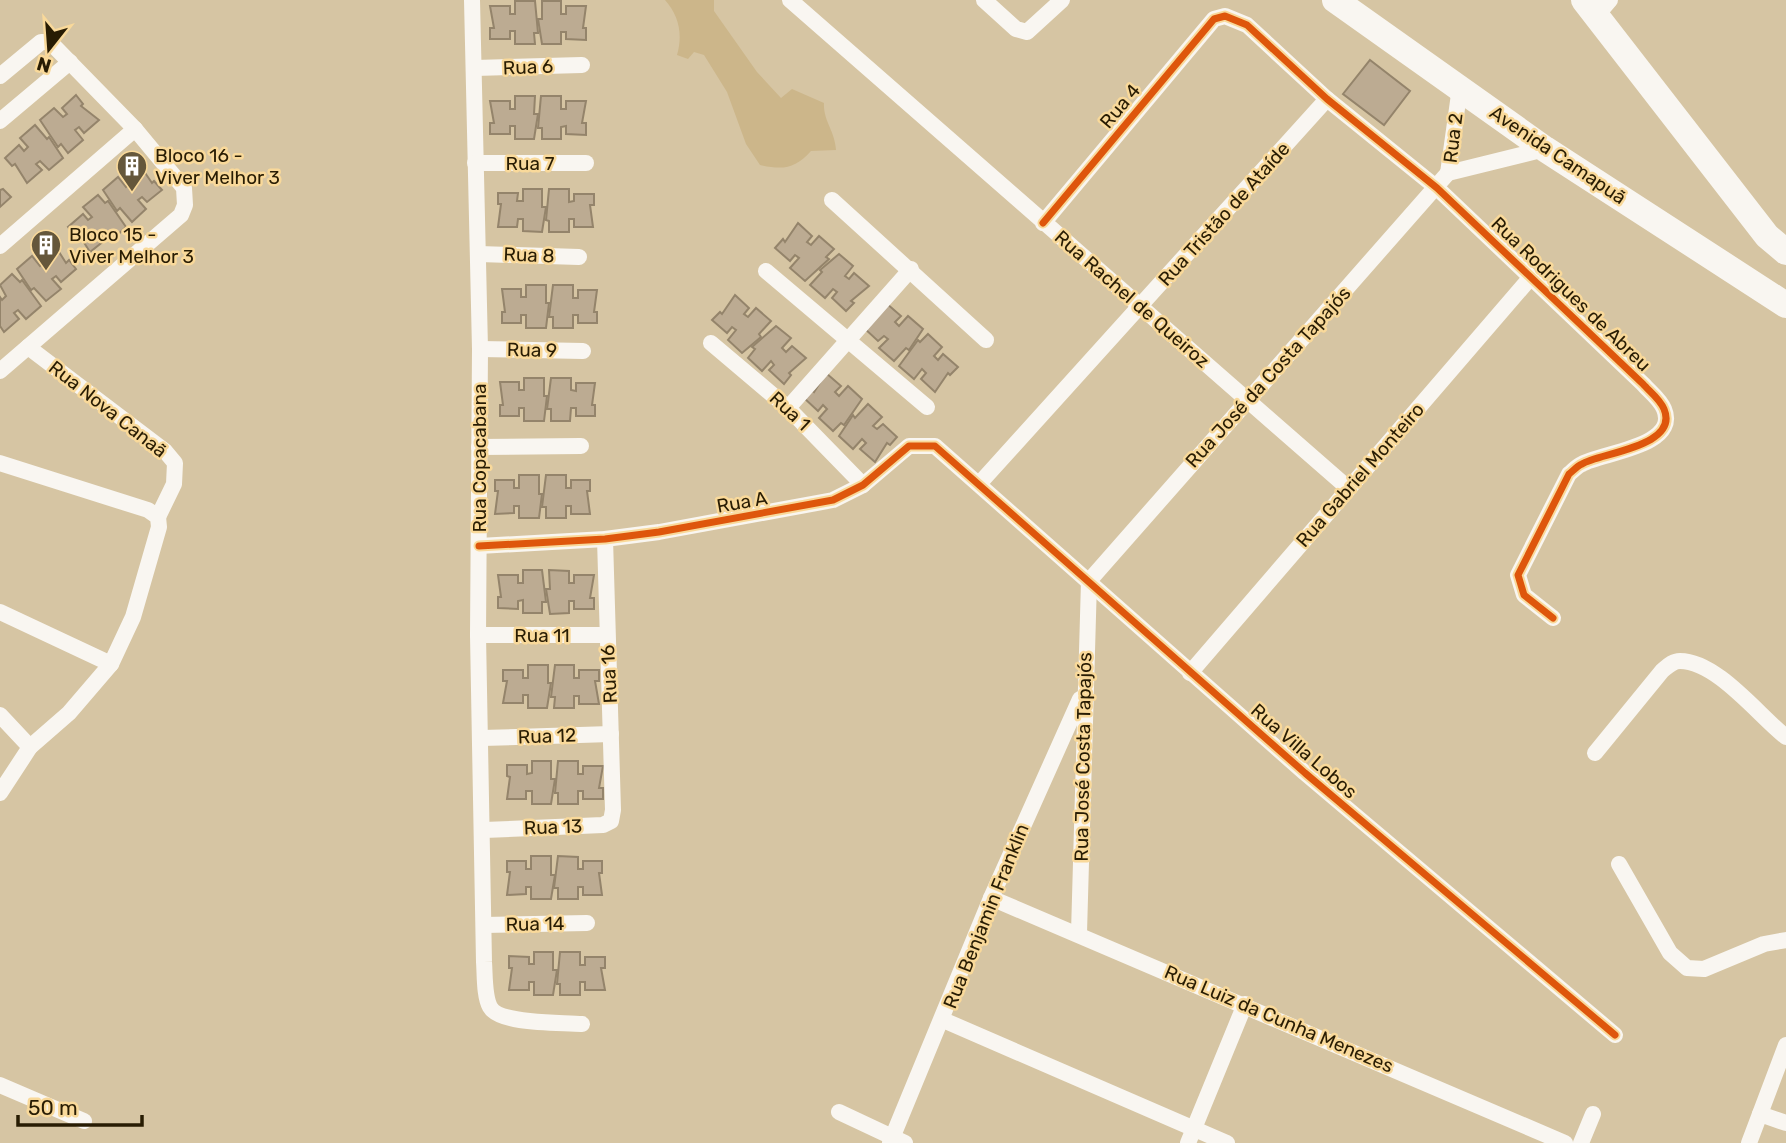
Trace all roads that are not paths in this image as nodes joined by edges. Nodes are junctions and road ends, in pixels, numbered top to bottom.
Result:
1 (790, 0) edge
2 (984, 0) edge
3 (1062, 0) edge
4 (1335, 0) edge
5 (472, 2) edge
6 (1597, 5) edge
7 (1225, 16) joint
8 (70, 62) junction
9 (582, 65) dead end
10 (475, 68) junction
11 (0, 76) edge
12 (1460, 87) junction
13 (1327, 99) junction
14 (0, 121) edge
15 (135, 129) junction
16 (1545, 149) junction
17 (475, 163) junction
18 (586, 163) dead end
19 (1448, 173) junction
20 (1437, 187) junction
21 (832, 200) dead end
22 (1043, 223) junction
23 (0, 246) edge
24 (1786, 253) edge
25 (479, 254) junction
26 (579, 257) dead end
27 (911, 269) junction
28 (766, 271) dead end
29 (1531, 277) junction
30 (1786, 305) edge
31 (1141, 306) junction
32 (986, 340) dead end
33 (847, 341) junction
34 (711, 343) dead end
35 (28, 347) junction
36 (480, 349) junction
37 (583, 351) dead end
38 (0, 371) edge
39 (1247, 398) junction
40 (927, 407) dead end
41 (789, 408) junction
42 (581, 446) dead end
43 (479, 447) junction
44 (0, 463) edge
45 (979, 484) junction
46 (863, 485) junction
47 (1348, 488) junction
48 (158, 517) junction
49 (605, 539) junction
50 (479, 546) junction
51 (1088, 581) junction
52 (0, 612) edge
53 (1553, 618) dead end
54 (478, 635) junction
55 (607, 635) junction
56 (111, 664) junction
57 (1190, 673) junction
58 (1083, 690) junction
59 (0, 715) edge
60 (611, 734) junction
61 (1786, 737) edge
62 (482, 738) junction
63 (30, 747) junction
64 (1595, 753) dead end
65 (0, 793) edge
66 (613, 810) joint
67 (484, 830) junction
68 (1619, 864) dead end
69 (991, 898) junction
70 (587, 923) dead end
71 (484, 925) junction
72 (1079, 933) junction
73 (1786, 940) edge
74 (1245, 1004) junction
75 (943, 1020) junction
76 (582, 1024) dead end
77 (1615, 1035) dead end
78 (1786, 1045) edge
79 (0, 1085) edge
80 (839, 1112) dead end
81 (1593, 1114) dead end
82 (1760, 1114) junction
83 (84, 1121) dead end
84 (1786, 1123) edge
85 (1191, 1136) edge
86 (896, 1141) edge
87 (1227, 1143) edge
88 (1565, 1143) edge
89 (1581, 1143) edge
90 (1749, 1143) edge

1 - 22 street, Rua Rachel de Queiroz
2 - 3 street
4 - 12 main road, Avenida Camapuã
5 - 10 street, Rua Copacabana
6 - 24 main road
7 - 13 street, Rua Rodrigues de Abreu
7 - 22 street, Rua 4
8 - 11 street
8 - 14 street
8 - 15 street
9 - 10 street, Rua 6
10 - 17 street, Rua Copacabana
12 - 16 main road, Avenida Camapuã
12 - 19 street, Rua 2
13 - 20 street, Rua Rodrigues de Abreu
13 - 31 street, Rua Tristão de Ataíde
15 - 23 street
15 - 35 street
16 - 19 street, Rua 2
16 - 30 main road, Avenida Camapuã
17 - 18 street, Rua 7
17 - 25 street, Rua Copacabana
19 - 20 street, Rua José da Costa Tapajós
20 - 29 street, Rua Rodrigues de Abreu
20 - 39 street, Rua José da Costa Tapajós
21 - 27 street
22 - 31 street, Rua Rachel de Queiroz
25 - 26 street, Rua 8
25 - 36 street, Rua Copacabana
27 - 32 street
27 - 33 street
28 - 33 street
29 - 47 street, Rua Gabriel Monteiro
29 - 53 street, Rua Rodrigues de Abreu
31 - 39 street, Rua Rachel de Queiroz
31 - 45 street, Rua Tristão de Ataíde
33 - 40 street
33 - 41 street
34 - 41 street, Rua 1
35 - 38 street
35 - 48 street, Rua Nova Canaã
36 - 37 street, Rua 9
36 - 43 street, Rua Copacabana
39 - 47 street, Rua Rachel de Queiroz
39 - 51 street, Rua José da Costa Tapajós
41 - 46 street, Rua 1
42 - 43 street
43 - 50 street, Rua Copacabana
44 - 48 street
45 - 46 street, Rua A
45 - 51 street, Rua Villa Lobos
46 - 49 street, Rua A
47 - 57 street, Rua Gabriel Monteiro
48 - 56 street
49 - 50 street, Rua A
49 - 55 street, Rua 16
50 - 54 street, Rua Copacabana
51 - 57 street, Rua Villa Lobos
51 - 58 street, Rua José Costa Tapajós
52 - 56 street
54 - 55 street, Rua 11
54 - 62 street, Rua Copacabana
55 - 60 street, Rua 16
56 - 63 street
57 - 77 street, Rua Villa Lobos
58 - 69 street, Rua Benjamin Franklin
58 - 72 street, Rua José Costa Tapajós
59 - 63 street
60 - 62 street, Rua 12
60 - 66 street, Rua 16
61 - 64 street
62 - 67 street, Rua Copacabana
63 - 65 street
66 - 67 street, Rua 13
67 - 71 street, Rua Copacabana
68 - 73 street
69 - 72 street, Rua Luiz da Cunha Menezes
69 - 75 street, Rua Benjamin Franklin
70 - 71 street, Rua 14
71 - 76 street, Rua Copacabana
72 - 74 street, Rua Luiz da Cunha Menezes
74 - 85 street
74 - 88 street, Rua Luiz da Cunha Menezes
75 - 85 street
75 - 86 street, Rua Benjamin Franklin
78 - 82 street
79 - 83 street
80 - 86 street
81 - 89 street
82 - 84 street
82 - 90 street
85 - 87 street

